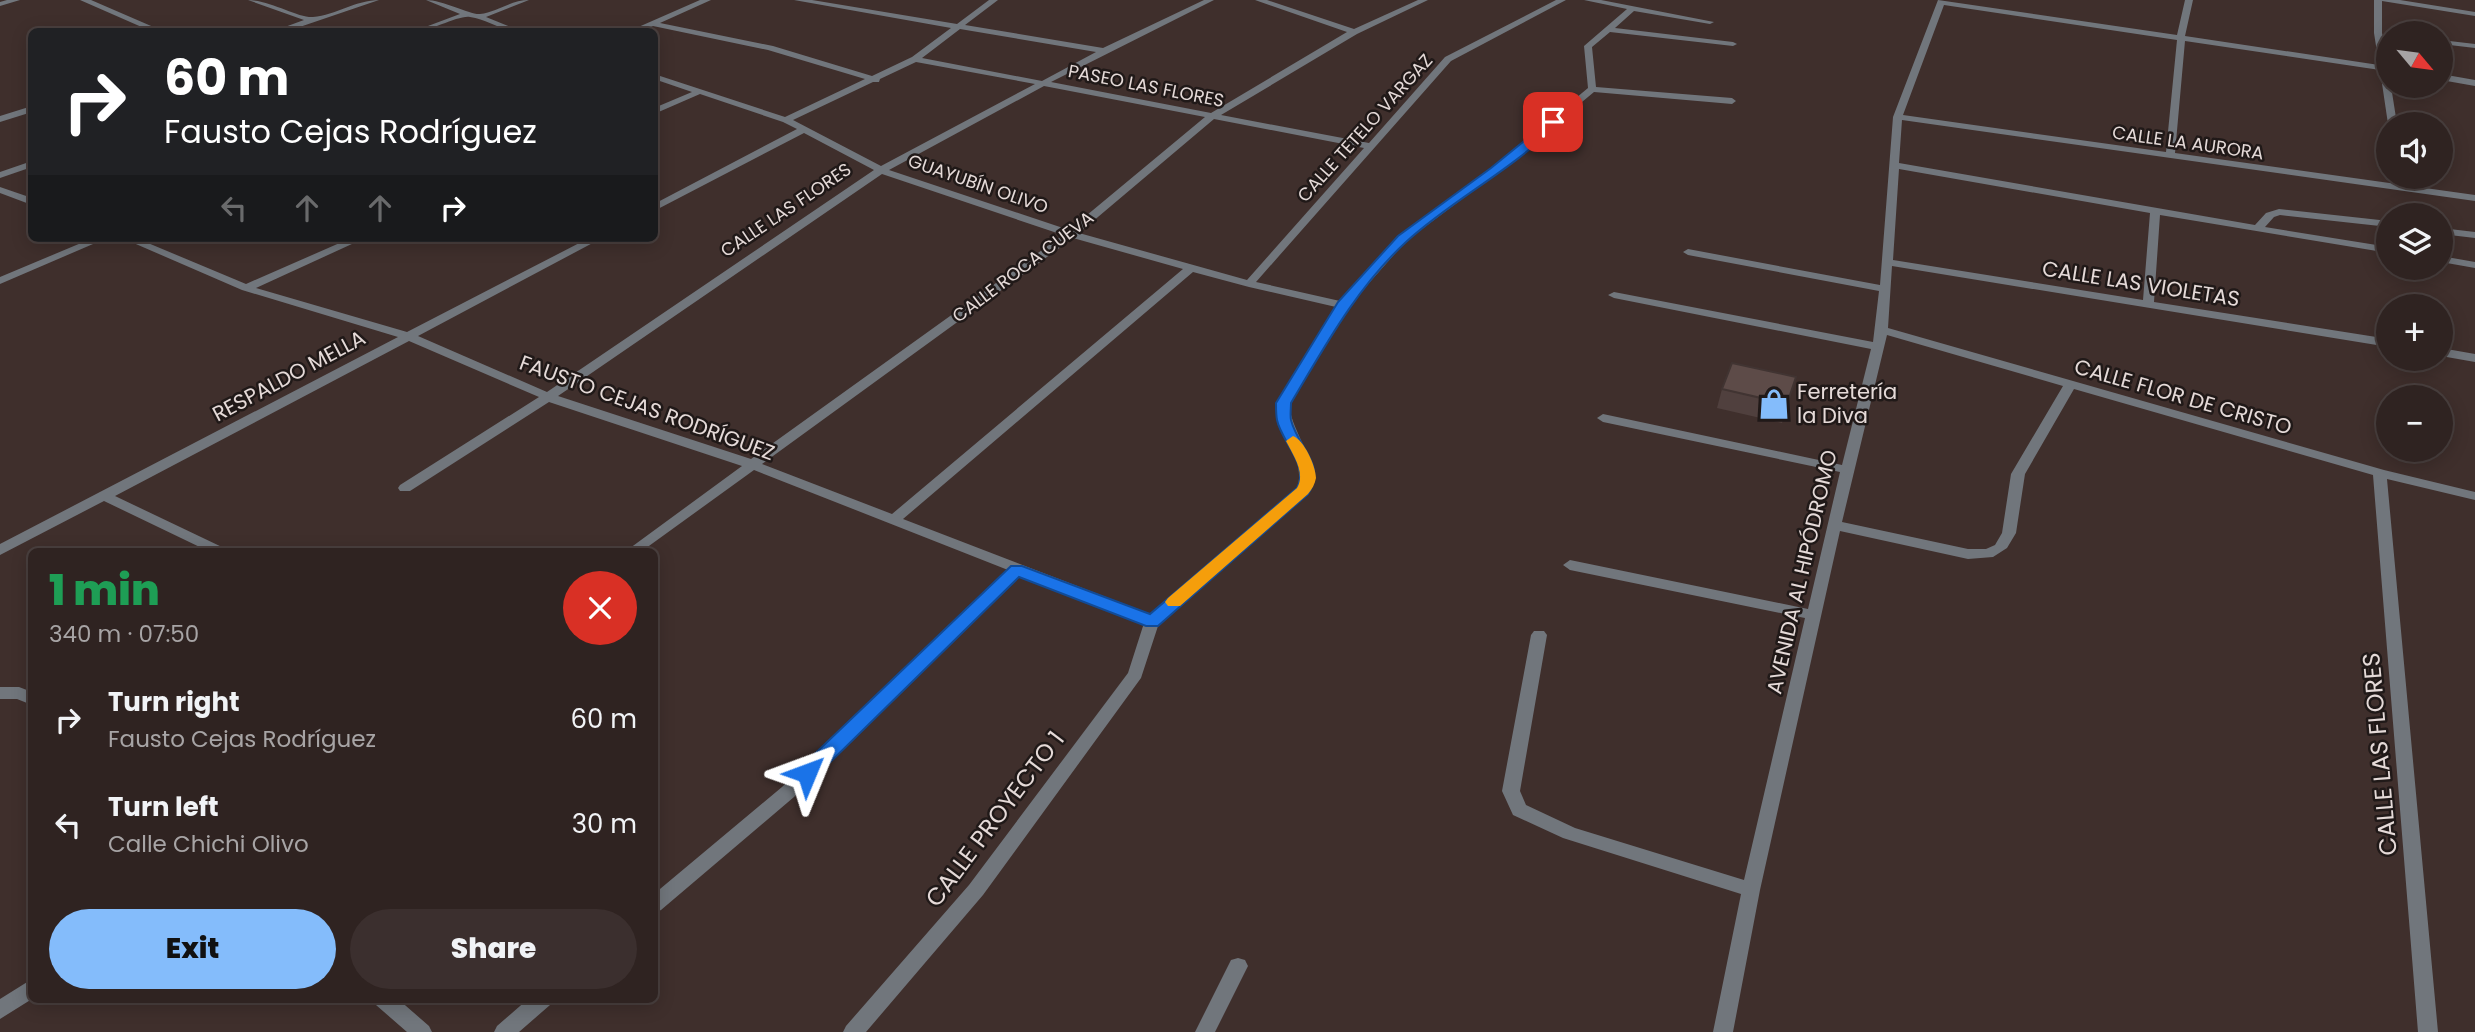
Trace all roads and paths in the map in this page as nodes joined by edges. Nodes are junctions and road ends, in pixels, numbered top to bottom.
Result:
1 (16, 0) edge
2 (84, 0) edge
3 (252, 0) edge
4 (375, 0) edge
5 (430, 0) edge
6 (525, 0) edge
7 (707, 0) edge
8 (798, 0) edge
9 (835, 0) edge
10 (994, 0) edge
11 (1210, 0) edge
12 (1259, 0) edge
13 (1424, 0) edge
14 (1562, 0) edge
15 (1588, 0) edge
16 (2189, 0) edge
17 (2378, 0) edge
18 (2385, 0) edge
19 (1941, 1) edge
20 (1966, 3) edge
21 (0, 4) edge
22 (825, 4) junction
23 (1633, 8) junction
24 (469, 13) junction
25 (2475, 14) edge
26 (479, 18) junction
27 (311, 20) junction
28 (2378, 21) edge
29 (1710, 22) dead end
30 (651, 23) junction
31 (961, 26) junction
32 (151, 28) edge
33 (287, 28) edge
34 (427, 28) edge
35 (508, 28) edge
36 (640, 28) edge
37 (1607, 29) junction
38 (1354, 32) junction
39 (2180, 37) junction
40 (1732, 44) dead end
41 (2454, 44) edge
42 (2475, 46) edge
43 (1104, 51) junction
44 (915, 59) junction
45 (2376, 67) edge
46 (658, 77) edge
47 (2454, 79) edge
48 (876, 80) junction
49 (1047, 82) junction
50 (2475, 83) edge
51 (1592, 89) junction
52 (701, 91) junction
53 (1732, 101) dead end
54 (658, 109) edge
55 (28, 110) edge
56 (1212, 116) junction
57 (1898, 117) junction
58 (0, 120) edge
59 (786, 120) junction
60 (802, 130) junction
61 (1370, 146) junction
62 (2170, 156) junction
63 (28, 165) edge
64 (1894, 165) junction
65 (881, 170) junction
66 (0, 175) edge
67 (2376, 184) edge
68 (2412, 189) edge
69 (0, 190) edge
70 (2475, 198) edge
71 (28, 200) edge
72 (658, 206) edge
73 (2155, 210) junction
74 (2376, 223) edge
75 (2258, 229) junction
76 (2453, 232) edge
77 (1071, 234) junction
78 (2475, 235) edge
79 (93, 242) edge
80 (137, 242) edge
81 (351, 242) edge
82 (589, 242) edge
83 (2376, 248) edge
84 (1688, 252) dead end
85 (2453, 261) edge
86 (1886, 262) junction
87 (2475, 265) edge
88 (1192, 267) junction
89 (0, 281) edge
90 (1249, 284) junction
91 (246, 288) junction
92 (1885, 289) junction
93 (1614, 295) dead end
94 (2148, 304) junction
95 (1343, 305) junction
96 (1882, 330) junction
97 (410, 337) junction
98 (2376, 341) edge
99 (1878, 347) junction
100 (2453, 354) edge
101 (2475, 358) edge
102 (2070, 385) junction
103 (548, 397) junction
104 (1603, 418) dead end
105 (751, 464) junction
106 (1847, 470) junction
107 (2380, 473) junction
108 (405, 488) dead end
109 (105, 496) junction
110 (2475, 496) edge
111 (892, 520) junction
112 (1834, 525) junction
113 (213, 548) edge
114 (637, 548) edge
115 (0, 550) edge
116 (1570, 565) dead end
117 (1017, 569) junction
118 (1814, 615) junction
119 (1152, 621) junction
120 (1539, 635) dead end
121 (0, 693) edge
122 (28, 697) edge
123 (1751, 890) junction
124 (658, 902) edge
125 (1238, 966) dead end
126 (28, 991) edge
127 (388, 1003) edge
128 (538, 1003) edge
129 (0, 1010) edge
130 (422, 1032) edge
131 (504, 1032) edge
132 (852, 1032) edge
133 (1205, 1032) edge
134 (1723, 1032) edge
135 (2428, 1032) edge

1 - 21 street
2 - 32 street
3 - 27 street
4 - 27 street
5 - 24 street
6 - 26 street
7 - 30 street
8 - 22 street
9 - 22 street
10 - 31 street
11 - 43 street, CALLE LAS FLORES
12 - 38 street
13 - 38 street, CALLE ROCA CUEVA
14 - 61 street, CALLE TETELO VARGAZ
15 - 23 street
16 - 39 street
17 - 28 street
18 - 25 street
19 - 20 street
19 - 57 street, AVENIDA AL HIPÓDROMO
20 - 39 street
22 - 31 street
23 - 29 street
23 - 37 street
24 - 26 street
24 - 34 street
26 - 35 street
27 - 33 street
30 - 36 street
30 - 48 street
31 - 43 street
31 - 44 street
37 - 40 street
37 - 51 street
38 - 56 street, CALLE ROCA CUEVA
39 - 45 street
39 - 62 street
41 - 42 street
43 - 49 street, CALLE LAS FLORES
44 - 48 street
44 - 49 street, PASEO LAS FLORES
46 - 52 street, GUAYUBÍN OLIVO
47 - 50 street
48 - 59 street
49 - 56 street, PASEO LAS FLORES
49 - 65 street, CALLE LAS FLORES
51 - 53 street
51 - 95 street
52 - 54 street
52 - 59 street, GUAYUBÍN OLIVO
55 - 58 street
56 - 61 street, PASEO LAS FLORES
56 - 77 street, CALLE ROCA CUEVA
57 - 62 street, CALLE LA AURORA
57 - 64 street, AVENIDA AL HIPÓDROMO
59 - 60 street, GUAYUBÍN OLIVO
60 - 65 street, GUAYUBÍN OLIVO
60 - 72 street
61 - 90 street, CALLE TETELO VARGAZ
62 - 67 street, CALLE LA AURORA
63 - 66 street
64 - 73 street
64 - 86 street, AVENIDA AL HIPÓDROMO
65 - 77 street, GUAYUBÍN OLIVO
65 - 103 street, CALLE LAS FLORES
68 - 70 street, CALLE LA AURORA
69 - 71 street
73 - 75 street
73 - 94 street
74 - 75 street
75 - 83 street
76 - 78 street
77 - 88 street, GUAYUBÍN OLIVO
77 - 105 street, CALLE ROCA CUEVA
79 - 89 street
80 - 91 street, FAUSTO CEJAS RODRÍGUEZ
81 - 91 street
82 - 97 street, RESPALDO MELLA
84 - 92 street
85 - 87 street
86 - 92 street, AVENIDA AL HIPÓDROMO
86 - 94 street, CALLE LAS VIOLETAS
88 - 90 street, GUAYUBÍN OLIVO
88 - 111 street
90 - 95 street, GUAYUBÍN OLIVO
91 - 97 street, FAUSTO CEJAS RODRÍGUEZ
92 - 96 street, AVENIDA AL HIPÓDROMO
93 - 99 street
94 - 98 street, CALLE LAS VIOLETAS
95 - 119 street
96 - 99 street, AVENIDA AL HIPÓDROMO
96 - 102 street, CALLE FLOR DE CRISTO
97 - 103 street, FAUSTO CEJAS RODRÍGUEZ
97 - 109 street, RESPALDO MELLA
99 - 106 street, AVENIDA AL HIPÓDROMO
100 - 101 street
102 - 107 street, CALLE FLOR DE CRISTO
102 - 112 street
103 - 105 street, FAUSTO CEJAS RODRÍGUEZ
103 - 108 street, CALLE LAS FLORES
104 - 106 street
105 - 111 street, FAUSTO CEJAS RODRÍGUEZ
105 - 114 street, CALLE ROCA CUEVA
106 - 112 street, AVENIDA AL HIPÓDROMO
107 - 110 street, CALLE FLOR DE CRISTO
107 - 135 street, CALLE LAS FLORES
109 - 113 street
109 - 115 street, RESPALDO MELLA
111 - 117 street, FAUSTO CEJAS RODRÍGUEZ
112 - 118 street, AVENIDA AL HIPÓDROMO
116 - 118 street
117 - 119 street, FAUSTO CEJAS RODRÍGUEZ
117 - 124 street
118 - 123 street, AVENIDA AL HIPÓDROMO
119 - 132 street, CALLE PROYECTO 1
120 - 123 street
121 - 122 street
123 - 134 street, AVENIDA AL HIPÓDROMO
125 - 133 street
126 - 129 street
127 - 130 street
128 - 131 street

